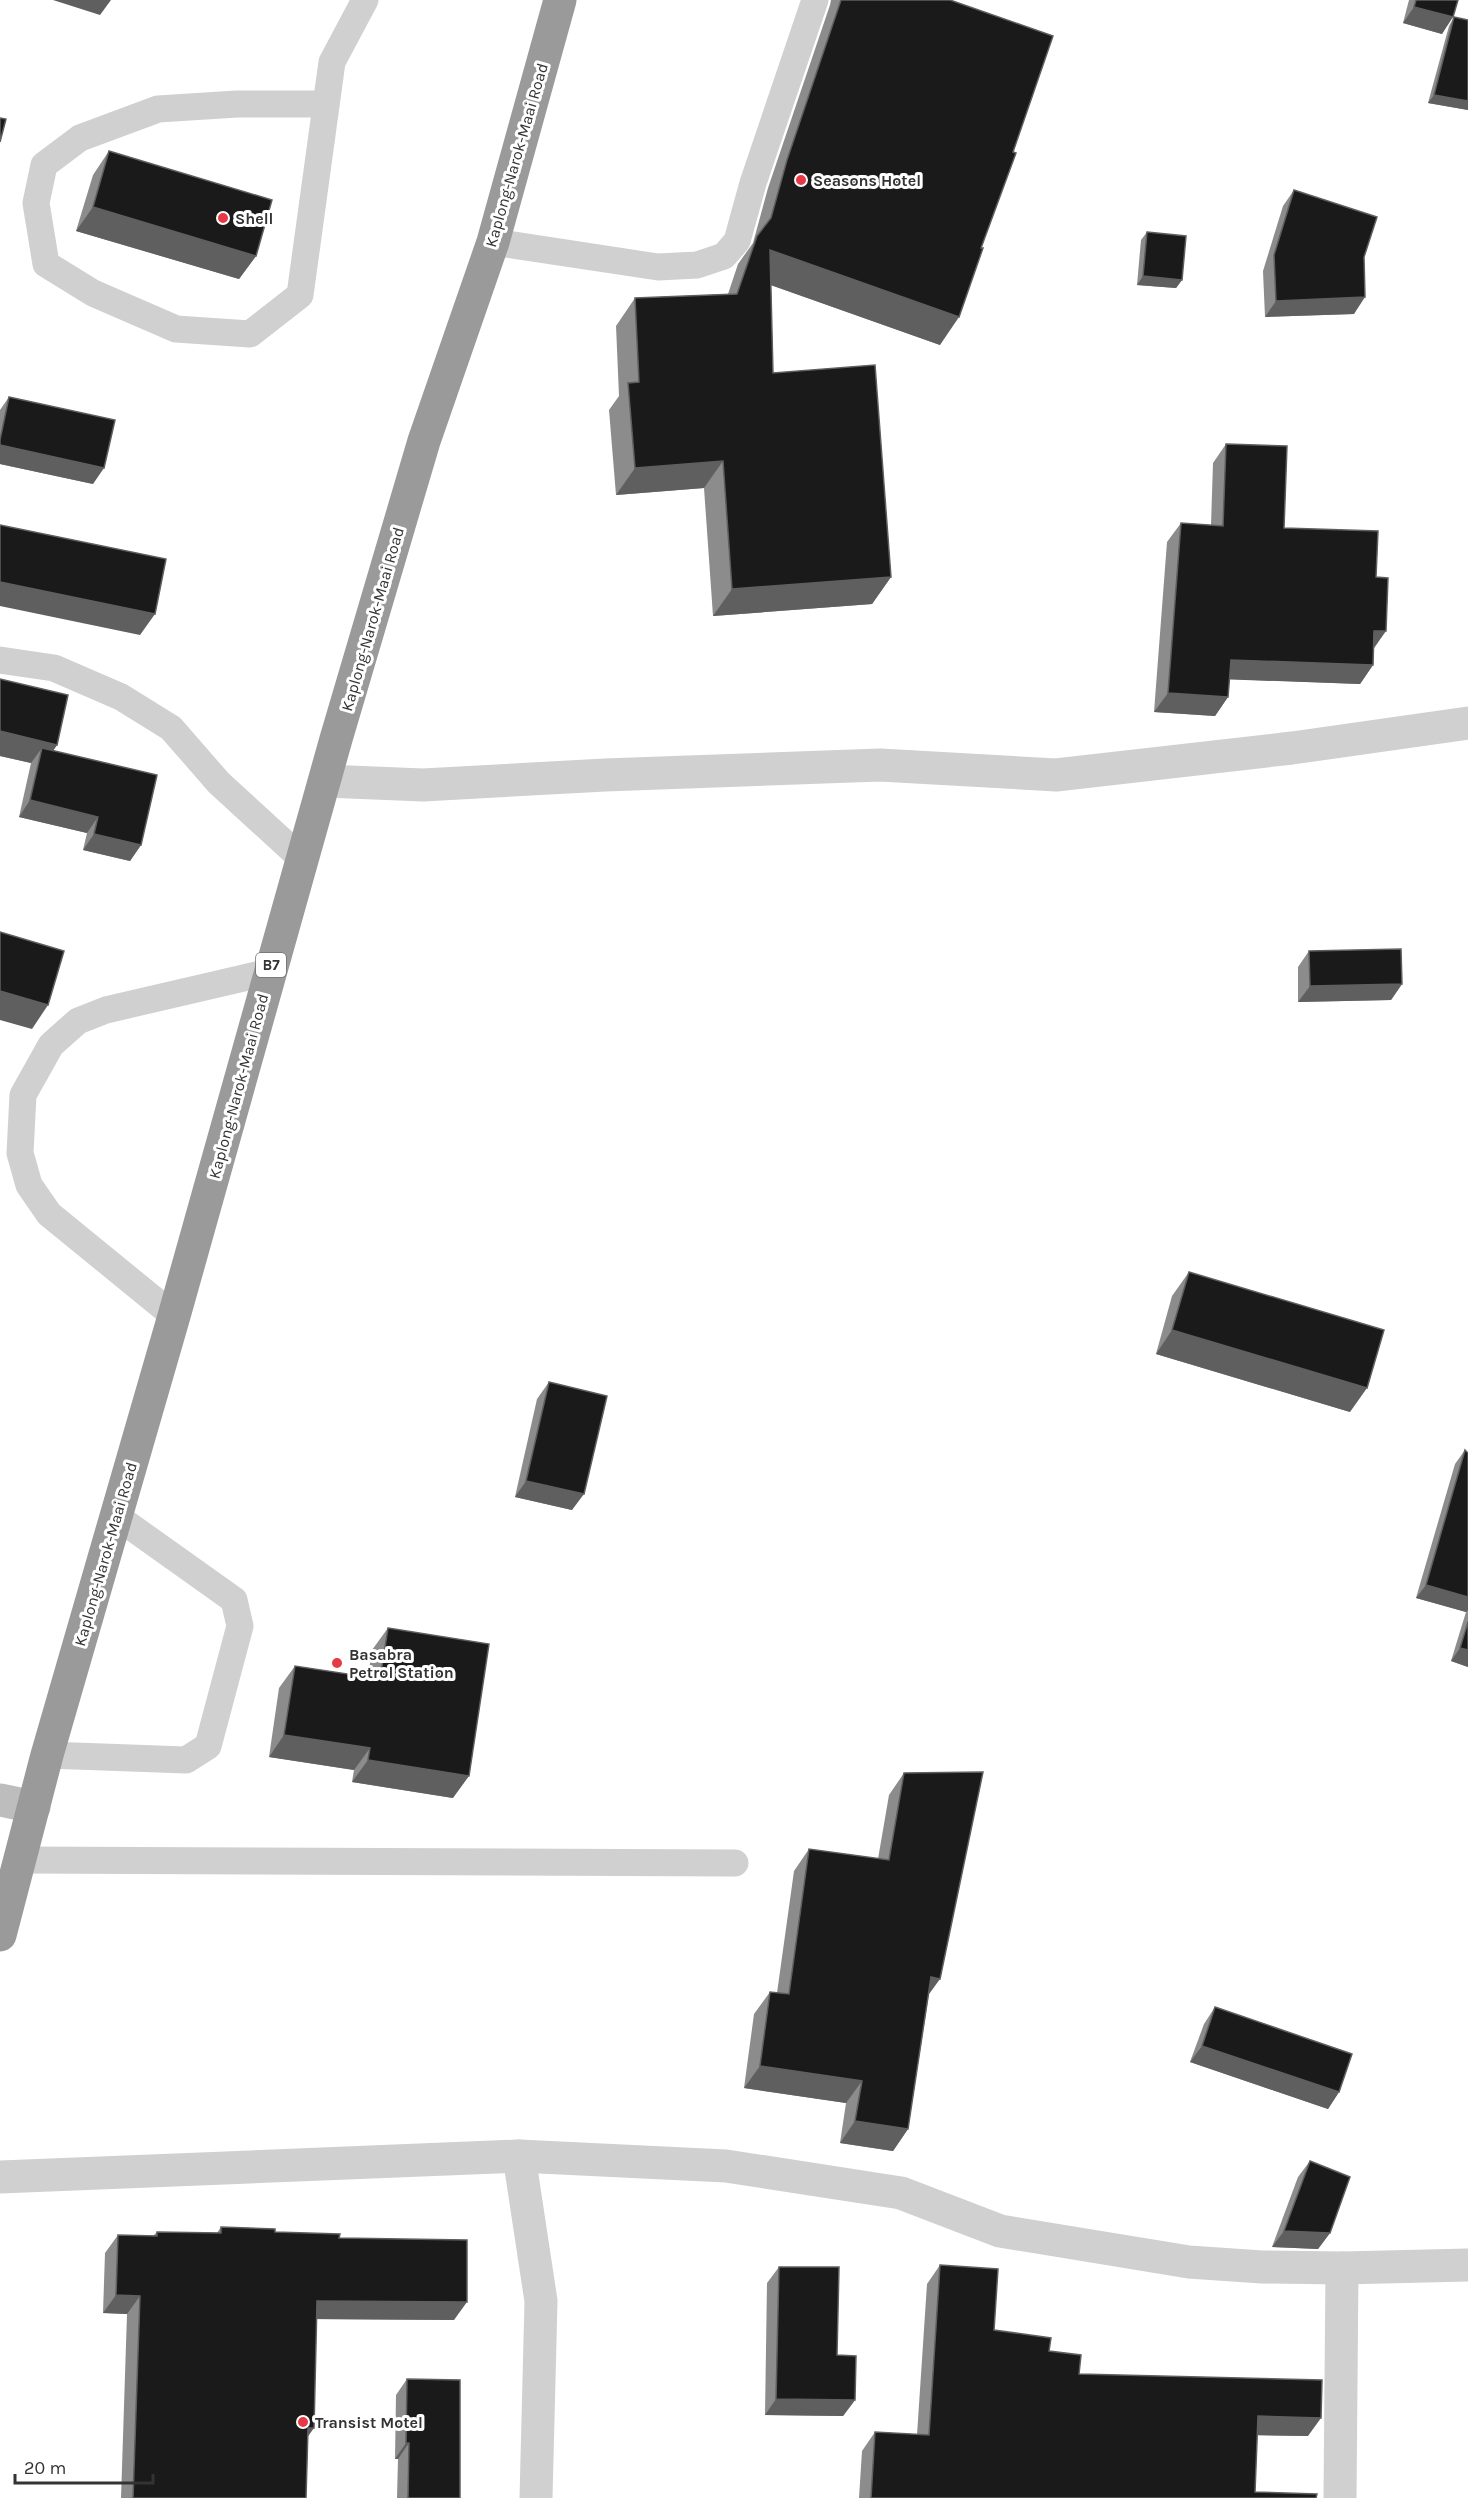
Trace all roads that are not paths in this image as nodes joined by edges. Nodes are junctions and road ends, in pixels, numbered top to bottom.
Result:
1 (365, 0) edge
2 (560, 0) edge
3 (815, 0) edge
4 (326, 104) junction
5 (493, 242) junction
6 (0, 660) edge
7 (1468, 723) edge
8 (325, 781) junction
9 (302, 859) junction
10 (269, 972) junction
11 (174, 1316) junction
12 (116, 1516) junction
13 (47, 1755) junction
14 (0, 1800) edge
15 (34, 1807) junction
16 (21, 1860) junction
17 (735, 1863) dead end
18 (0, 1935) edge
19 (519, 2156) junction
20 (0, 2177) edge
21 (1468, 2265) edge
22 (1342, 2268) junction
23 (536, 2498) edge
24 (1340, 2498) edge

1 - 4 lane
2 - 5 highway, Kaplong-Narok-Maai Road / B7
3 - 5 lane
4 - 4 lane
5 - 8 highway, Kaplong-Narok-Maai Road / B7
6 - 9 lane
7 - 8 street
8 - 9 highway, Kaplong-Narok-Maai Road / B7
9 - 10 highway, Kaplong-Narok-Maai Road / B7
10 - 11 highway, Kaplong-Narok-Maai Road / B7
10 - 11 lane
11 - 12 highway, Kaplong-Narok-Maai Road / B7
12 - 13 highway, Kaplong-Narok-Maai Road / B7
12 - 13 lane
13 - 15 highway, Kaplong-Narok-Maai Road / B7
14 - 15 street
15 - 16 highway, Kaplong-Narok-Maai Road / B7
16 - 17 lane
16 - 18 highway, Kaplong-Narok-Maai Road / B7
19 - 20 street
19 - 22 street
19 - 23 street
21 - 22 street
22 - 24 street

